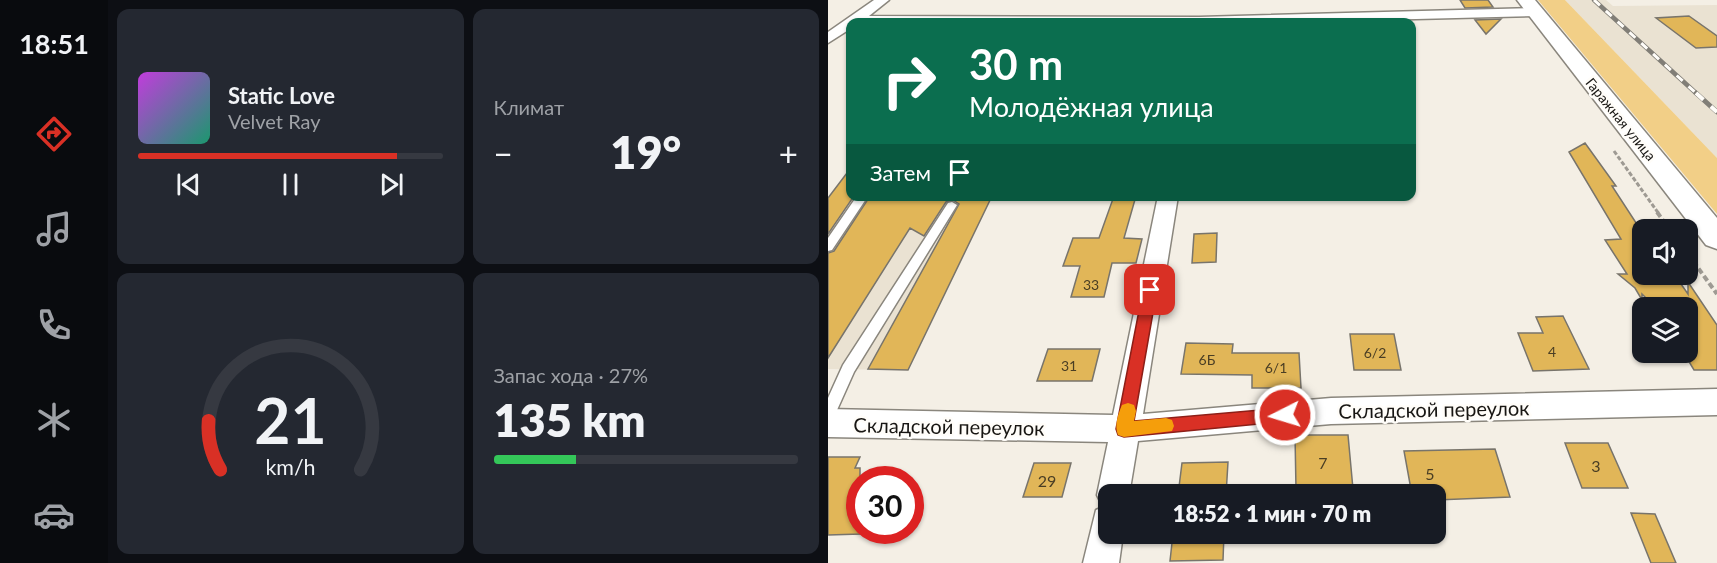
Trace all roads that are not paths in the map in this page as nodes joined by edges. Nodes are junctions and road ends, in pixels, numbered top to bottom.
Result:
1 (883, 0) edge
2 (1531, 6) edge
3 (858, 18) edge
4 (1199, 18) edge
5 (846, 26) edge
6 (828, 39) edge
7 (860, 201) edge
8 (1167, 201) edge
9 (952, 204) dead end
10 (1717, 238) edge
11 (828, 247) edge
12 (1717, 402) edge
13 (828, 414) edge
14 (828, 423) edge
15 (1124, 429) junction
16 (1115, 484) edge
17 (1104, 544) edge
18 (1101, 563) edge

1 - 3 street
2 - 4 street
2 - 10 street, Гаражная улица
5 - 6 street
7 - 11 lane
8 - 15 street
9 - 13 lane
12 - 15 street, Складской переулок
14 - 15 street, Складской переулок
15 - 16 street
17 - 18 street

